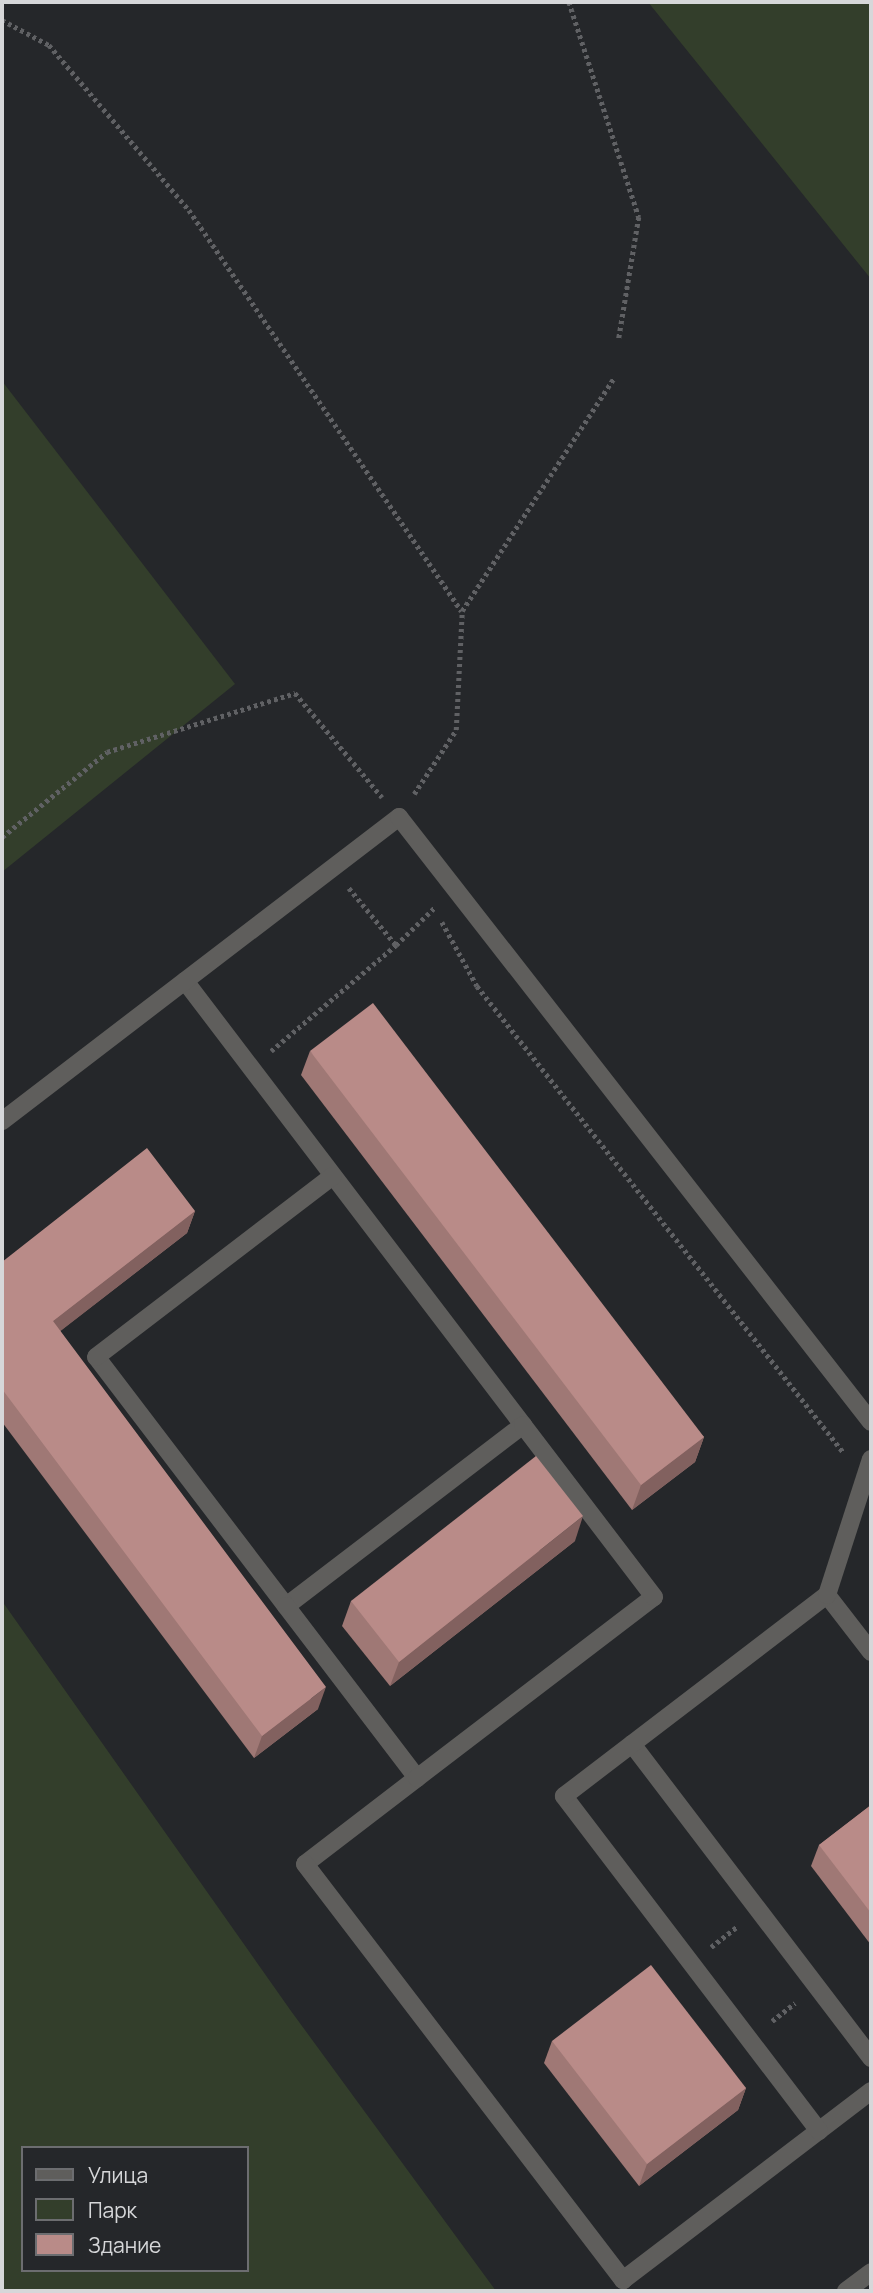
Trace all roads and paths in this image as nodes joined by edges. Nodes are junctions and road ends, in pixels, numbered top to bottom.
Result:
1 (569, 2) edge
2 (2, 20) edge
3 (619, 338) dead end
4 (613, 379) dead end
5 (462, 611) junction
6 (399, 817) junction
7 (2, 836) edge
8 (333, 868) junction
9 (396, 945) junction
10 (185, 981) junction
11 (251, 1068) junction
12 (2, 1121) edge
13 (333, 1176) junction
14 (871, 1422) edge
15 (523, 1425) junction
16 (871, 1459) edge
17 (862, 1476) junction
18 (827, 1595) junction
19 (286, 1606) junction
20 (871, 1653) edge
21 (632, 1744) junction
22 (417, 1778) junction
23 (759, 1910) junction
24 (691, 1962) junction
25 (817, 1987) junction
26 (749, 2039) junction
27 (871, 2058) edge
28 (871, 2091) edge
29 (819, 2131) junction
30 (871, 2272) edge
31 (627, 2286) edge
32 (846, 2291) edge

1 - 3 path
2 - 5 path
4 - 5 path
5 - 6 path
6 - 7 path
6 - 8 street
6 - 14 street
8 - 9 path
8 - 10 street
9 - 11 path
9 - 17 path
10 - 11 street
10 - 12 street
11 - 13 street
13 - 15 street
13 - 19 street
15 - 19 street
15 - 22 street
16 - 17 street
17 - 18 street
18 - 20 street
18 - 21 street
19 - 22 street
21 - 23 street
21 - 24 street
22 - 31 street
23 - 24 path
23 - 25 street
24 - 26 street
25 - 26 path
25 - 27 street
26 - 29 street
28 - 29 street
29 - 31 street
30 - 32 street

